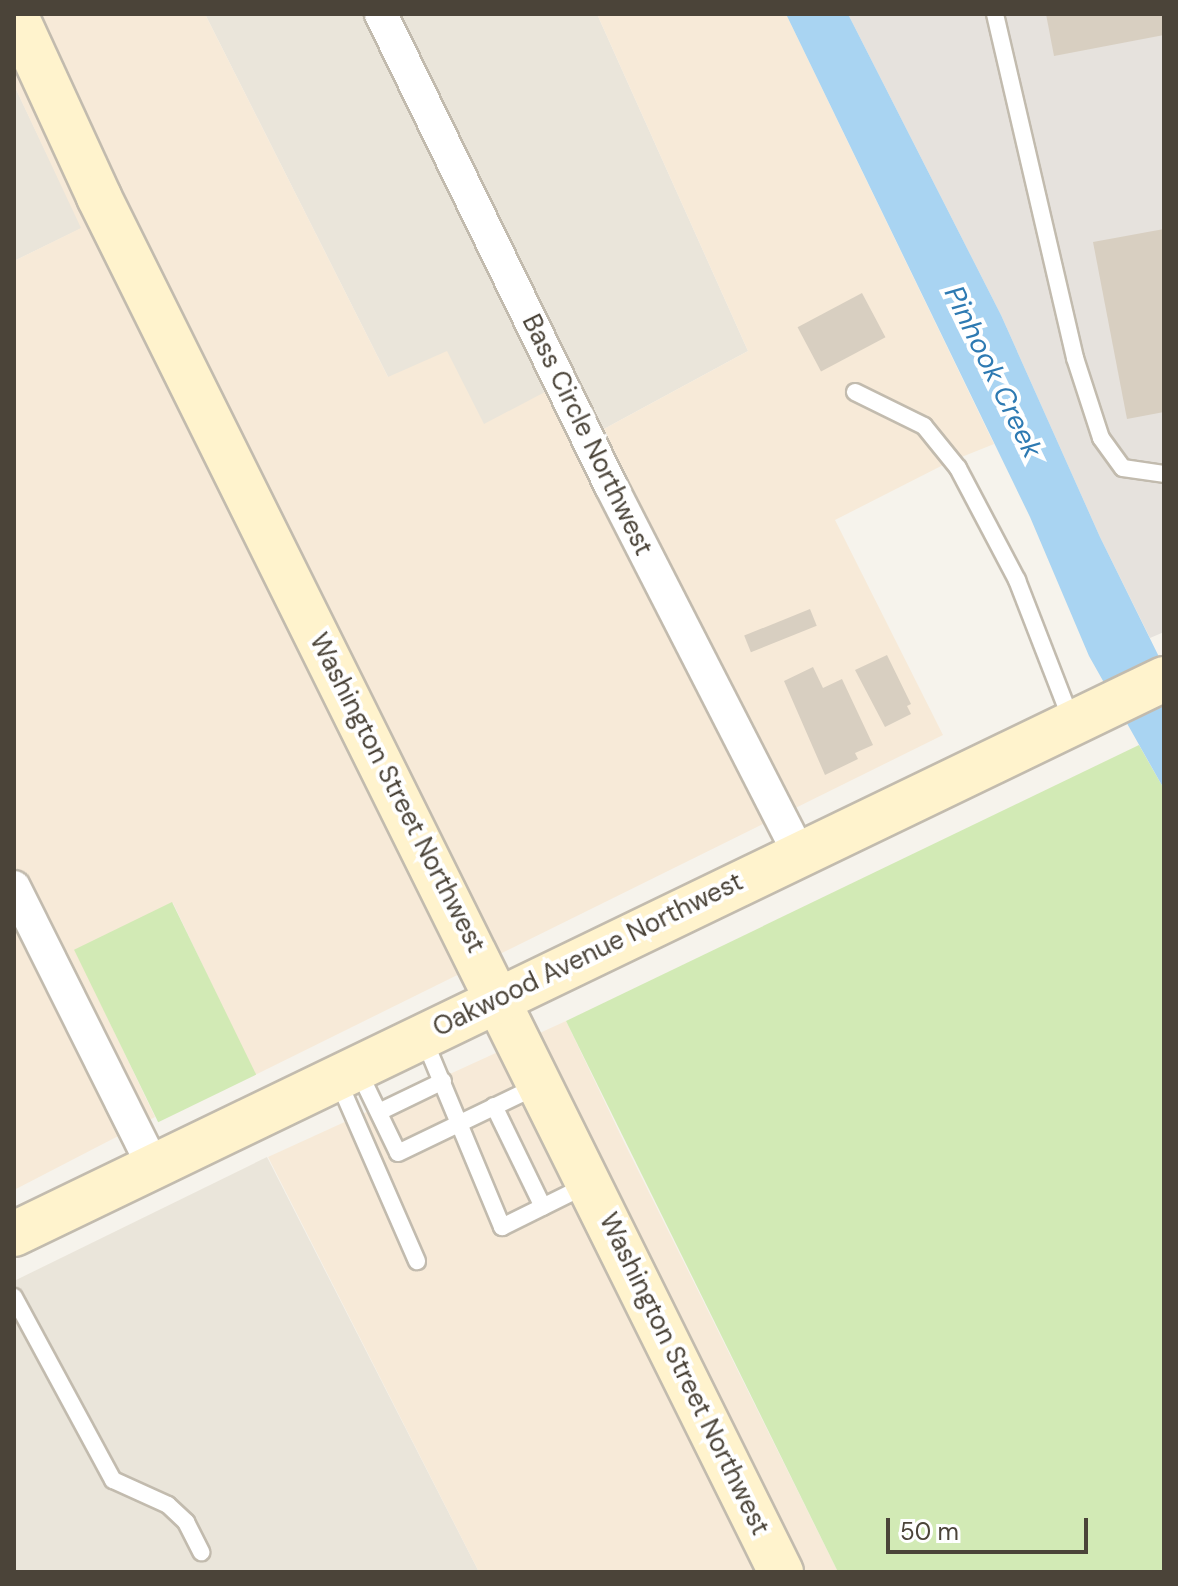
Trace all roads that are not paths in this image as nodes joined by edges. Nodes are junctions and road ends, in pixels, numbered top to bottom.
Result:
1 (15, 14) edge
2 (381, 14) edge
3 (995, 14) edge
4 (855, 392) dead end
5 (1164, 474) edge
6 (1164, 679) edge
7 (1090, 714) junction
8 (799, 854) junction
9 (14, 887) edge
10 (499, 998) junction
11 (422, 1035) junction
12 (346, 1072) junction
13 (443, 1081) junction
14 (541, 1084) junction
15 (494, 1106) junction
16 (379, 1112) junction
17 (462, 1122) junction
18 (153, 1166) junction
19 (590, 1184) junction
20 (543, 1207) junction
21 (14, 1234) edge
22 (417, 1261) dead end
23 (14, 1297) edge
24 (201, 1552) dead end
25 (781, 1572) edge

1 - 10 main road, Washington Street Northwest
2 - 8 street, Bass Circle Northwest
3 - 5 lane
4 - 7 lane
6 - 7 main road, Oakwood Avenue Northwest
7 - 8 main road, Oakwood Avenue Northwest
8 - 10 main road, Oakwood Avenue Northwest
9 - 18 street
10 - 11 main road, Oakwood Avenue Northwest
10 - 14 main road, Washington Street Northwest
11 - 12 main road, Oakwood Avenue Northwest
11 - 13 lane
12 - 16 lane
12 - 18 main road, Oakwood Avenue Northwest
12 - 22 lane
13 - 16 lane
13 - 17 lane
14 - 15 lane
14 - 19 main road, Washington Street Northwest
15 - 17 lane
15 - 20 lane
16 - 17 lane
17 - 20 lane
18 - 21 main road, Oakwood Avenue Northwest
19 - 20 lane
19 - 25 main road, Washington Street Northwest
23 - 24 lane

